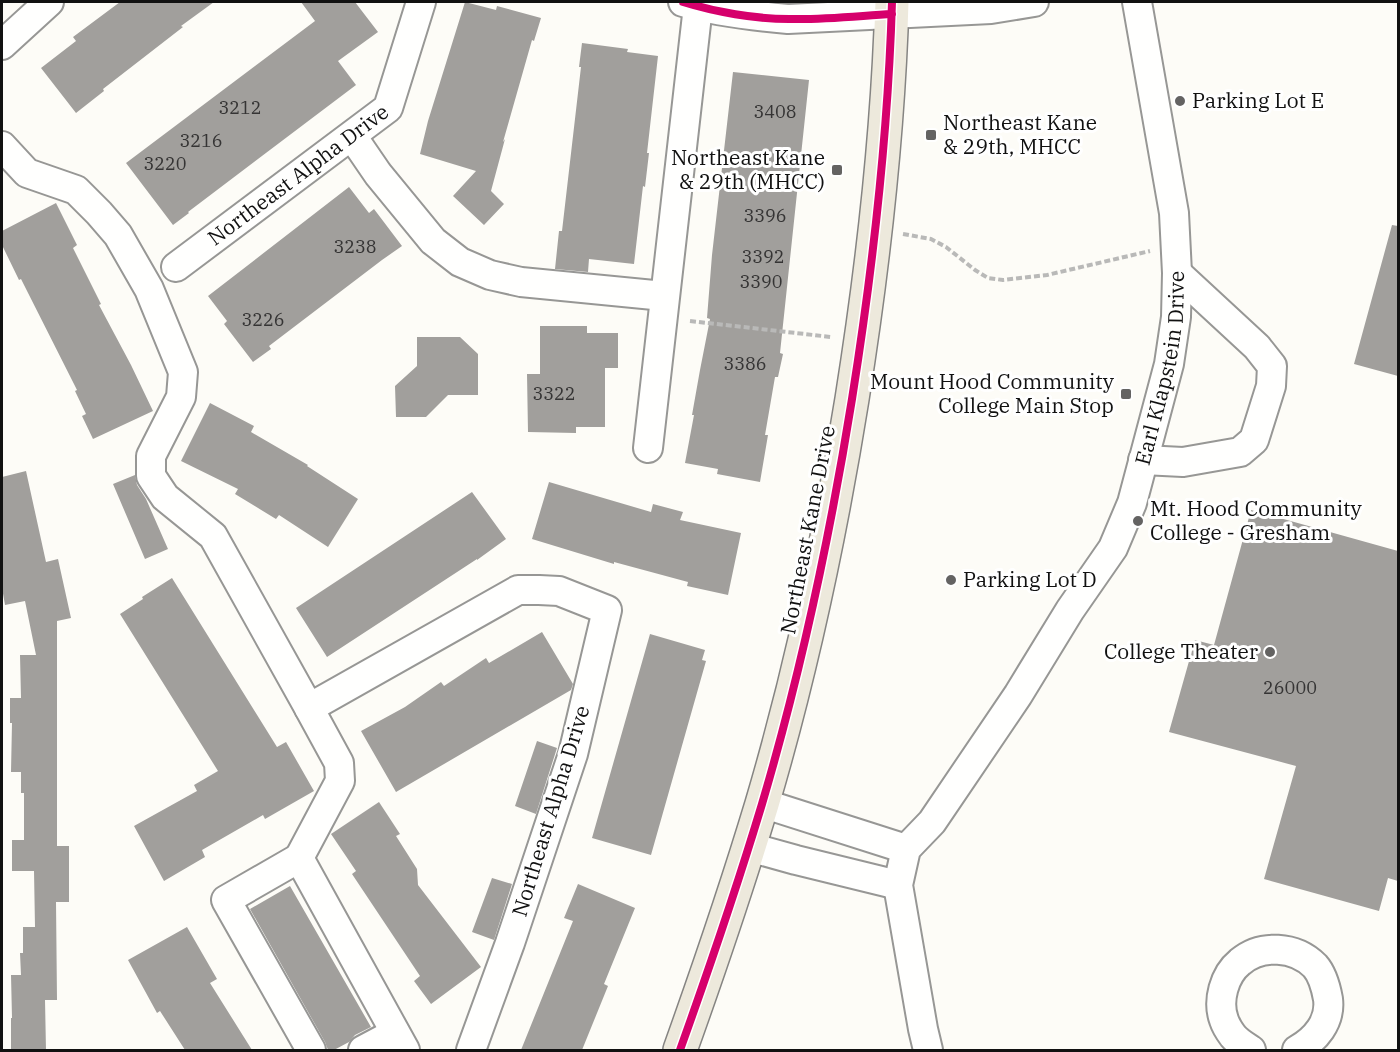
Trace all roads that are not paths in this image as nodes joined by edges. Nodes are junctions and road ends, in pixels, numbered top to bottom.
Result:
1 (49, 2) edge
2 (421, 2) edge
3 (1034, 2) edge
4 (1137, 2) edge
5 (690, 4) edge
6 (892, 8) edge
7 (2, 45) edge
8 (352, 135) junction
9 (2, 146) edge
10 (1176, 261) junction
11 (176, 267) dead end
12 (663, 307) junction
13 (648, 448) dead end
14 (1143, 460) junction
15 (309, 708) junction
16 (762, 803) junction
17 (748, 847) junction
18 (906, 849) junction
19 (299, 858) junction
20 (898, 885) junction
21 (400, 1042) edge
22 (1236, 1046) edge
23 (311, 1050) edge
24 (363, 1050) edge
25 (471, 1050) edge
26 (680, 1050) edge
27 (928, 1050) edge
28 (1297, 1050) edge

1 - 7 street
2 - 8 street, Northeast Alpha Drive
3 - 6 street
4 - 10 street, Earl Klapstein Drive
5 - 6 street
5 - 12 street
6 - 16 main road, Northeast Kane Drive
8 - 11 street, Northeast Alpha Drive
8 - 12 street
9 - 15 street
10 - 14 street, Earl Klapstein Drive
10 - 14 street
12 - 13 street
14 - 18 street, Earl Klapstein Drive
15 - 19 street
15 - 25 street, Northeast Alpha Drive
16 - 17 main road, Northeast Kane Drive
16 - 18 street
17 - 20 street
17 - 26 main road, Northeast Kane Drive
18 - 20 street
19 - 21 street
19 - 23 street
20 - 27 street
21 - 24 street
22 - 28 street

